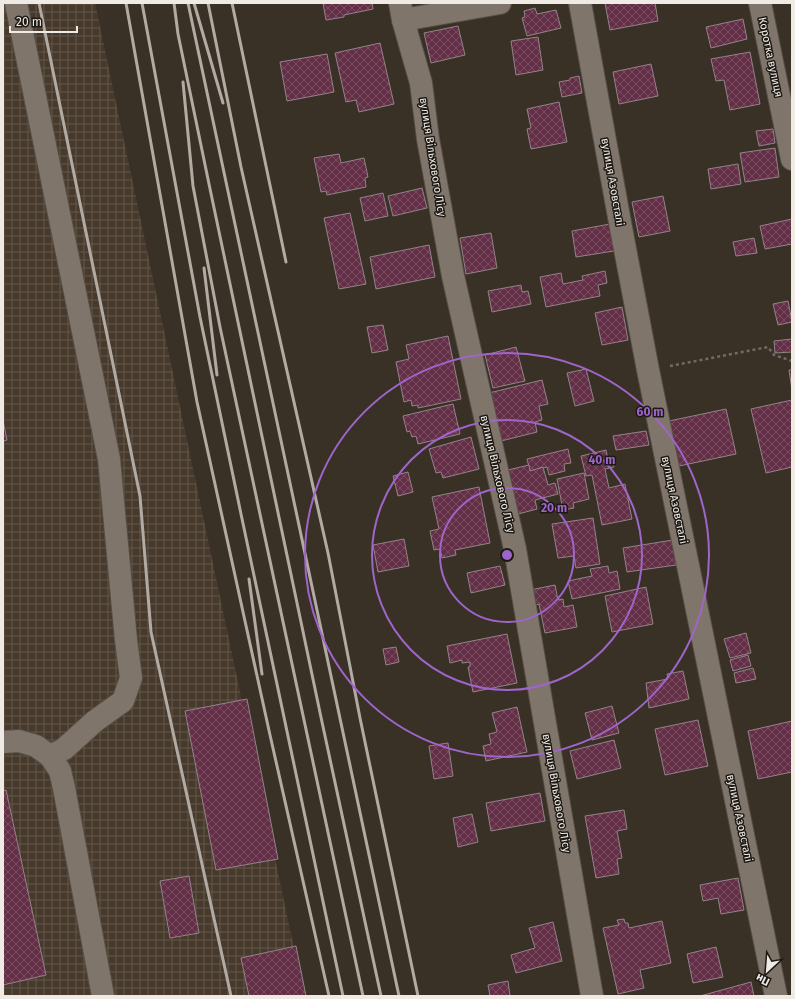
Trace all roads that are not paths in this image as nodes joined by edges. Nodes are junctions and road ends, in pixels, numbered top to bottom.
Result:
1 (16, 3) edge
2 (500, 3) edge
3 (580, 3) edge
4 (760, 3) edge
5 (402, 12) edge
6 (792, 159) edge
7 (3, 742) edge
8 (50, 756) junction
9 (103, 996) edge
10 (592, 996) edge
11 (776, 996) edge

1 - 8 street
2 - 5 street
3 - 11 street, вулиця Азовсталі
4 - 6 street, Коротка вулиця
5 - 10 street, вулиця Вільхового Лісу
7 - 8 street
8 - 9 street

